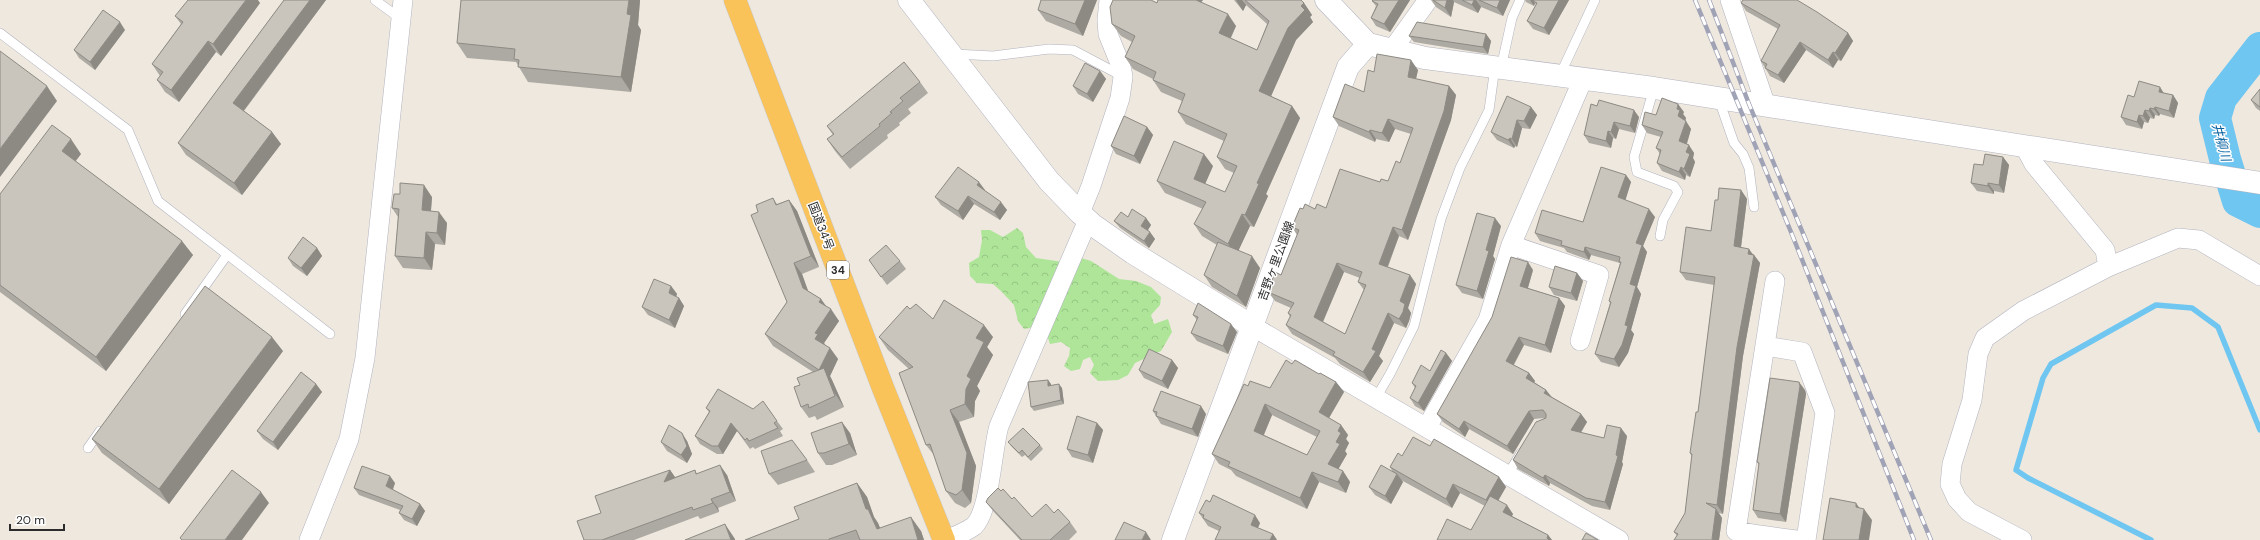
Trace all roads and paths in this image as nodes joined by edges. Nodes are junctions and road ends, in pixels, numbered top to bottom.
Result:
1 (375, 0) edge
2 (403, 0) edge
3 (735, 0) edge
4 (909, 0) edge
5 (1109, 0) edge
6 (1326, 0) edge
7 (1428, 0) edge
8 (1520, 0) edge
9 (1595, 0) edge
10 (1730, 0) edge
11 (401, 19) junction
12 (0, 33) edge
13 (1368, 44) junction
14 (1392, 50) junction
15 (952, 54) junction
16 (1498, 68) junction
17 (1560, 76) junction
18 (1123, 77) junction
19 (1583, 79) junction
20 (1654, 88) junction
21 (1719, 100) junction
22 (1766, 106) junction
23 (2024, 147) junction
24 (2260, 184) edge
25 (1754, 207) dead end
26 (1084, 217) junction
27 (1660, 236) dead end
28 (1511, 245) junction
29 (227, 255) junction
30 (2108, 267) junction
31 (2260, 276) edge
32 (1775, 280) dead end
33 (181, 319) edge
34 (1252, 326) junction
35 (330, 334) dead end
36 (1580, 341) dead end
37 (1766, 346) junction
38 (1376, 398) junction
39 (106, 422) edge
40 (1427, 427) junction
41 (1526, 443) edge
42 (88, 448) dead end
43 (1508, 474) junction
44 (1759, 537) edge
45 (309, 540) edge
46 (945, 540) edge
47 (1172, 540) edge
48 (1619, 540) edge
49 (1796, 540) edge
50 (1806, 540) edge
51 (2022, 540) edge

1 - 11 lane
2 - 11 street
3 - 46 highway, 国道34号 / 34
4 - 15 street
5 - 18 street
6 - 13 street
7 - 14 street
8 - 16 lane
9 - 17 lane
10 - 22 street
11 - 45 street
12 - 29 lane
13 - 14 street
13 - 34 street, 吉野ヶ里公園線
14 - 16 street
15 - 18 lane
15 - 26 street
16 - 17 street
16 - 38 lane
17 - 19 street
18 - 26 street
19 - 20 street
19 - 28 street
20 - 21 street
20 - 27 lane
21 - 22 street
21 - 25 lane
22 - 23 street
23 - 24 street
23 - 30 street
26 - 34 street
26 - 46 street
28 - 36 street
28 - 40 street
29 - 33 lane
29 - 35 lane
30 - 31 street
30 - 51 street
32 - 37 street
34 - 38 street
34 - 47 street, 吉野ヶ里公園線
37 - 44 street
37 - 50 street
38 - 40 street
39 - 42 lane
40 - 43 street
41 - 43 lane
43 - 48 street
44 - 49 street

